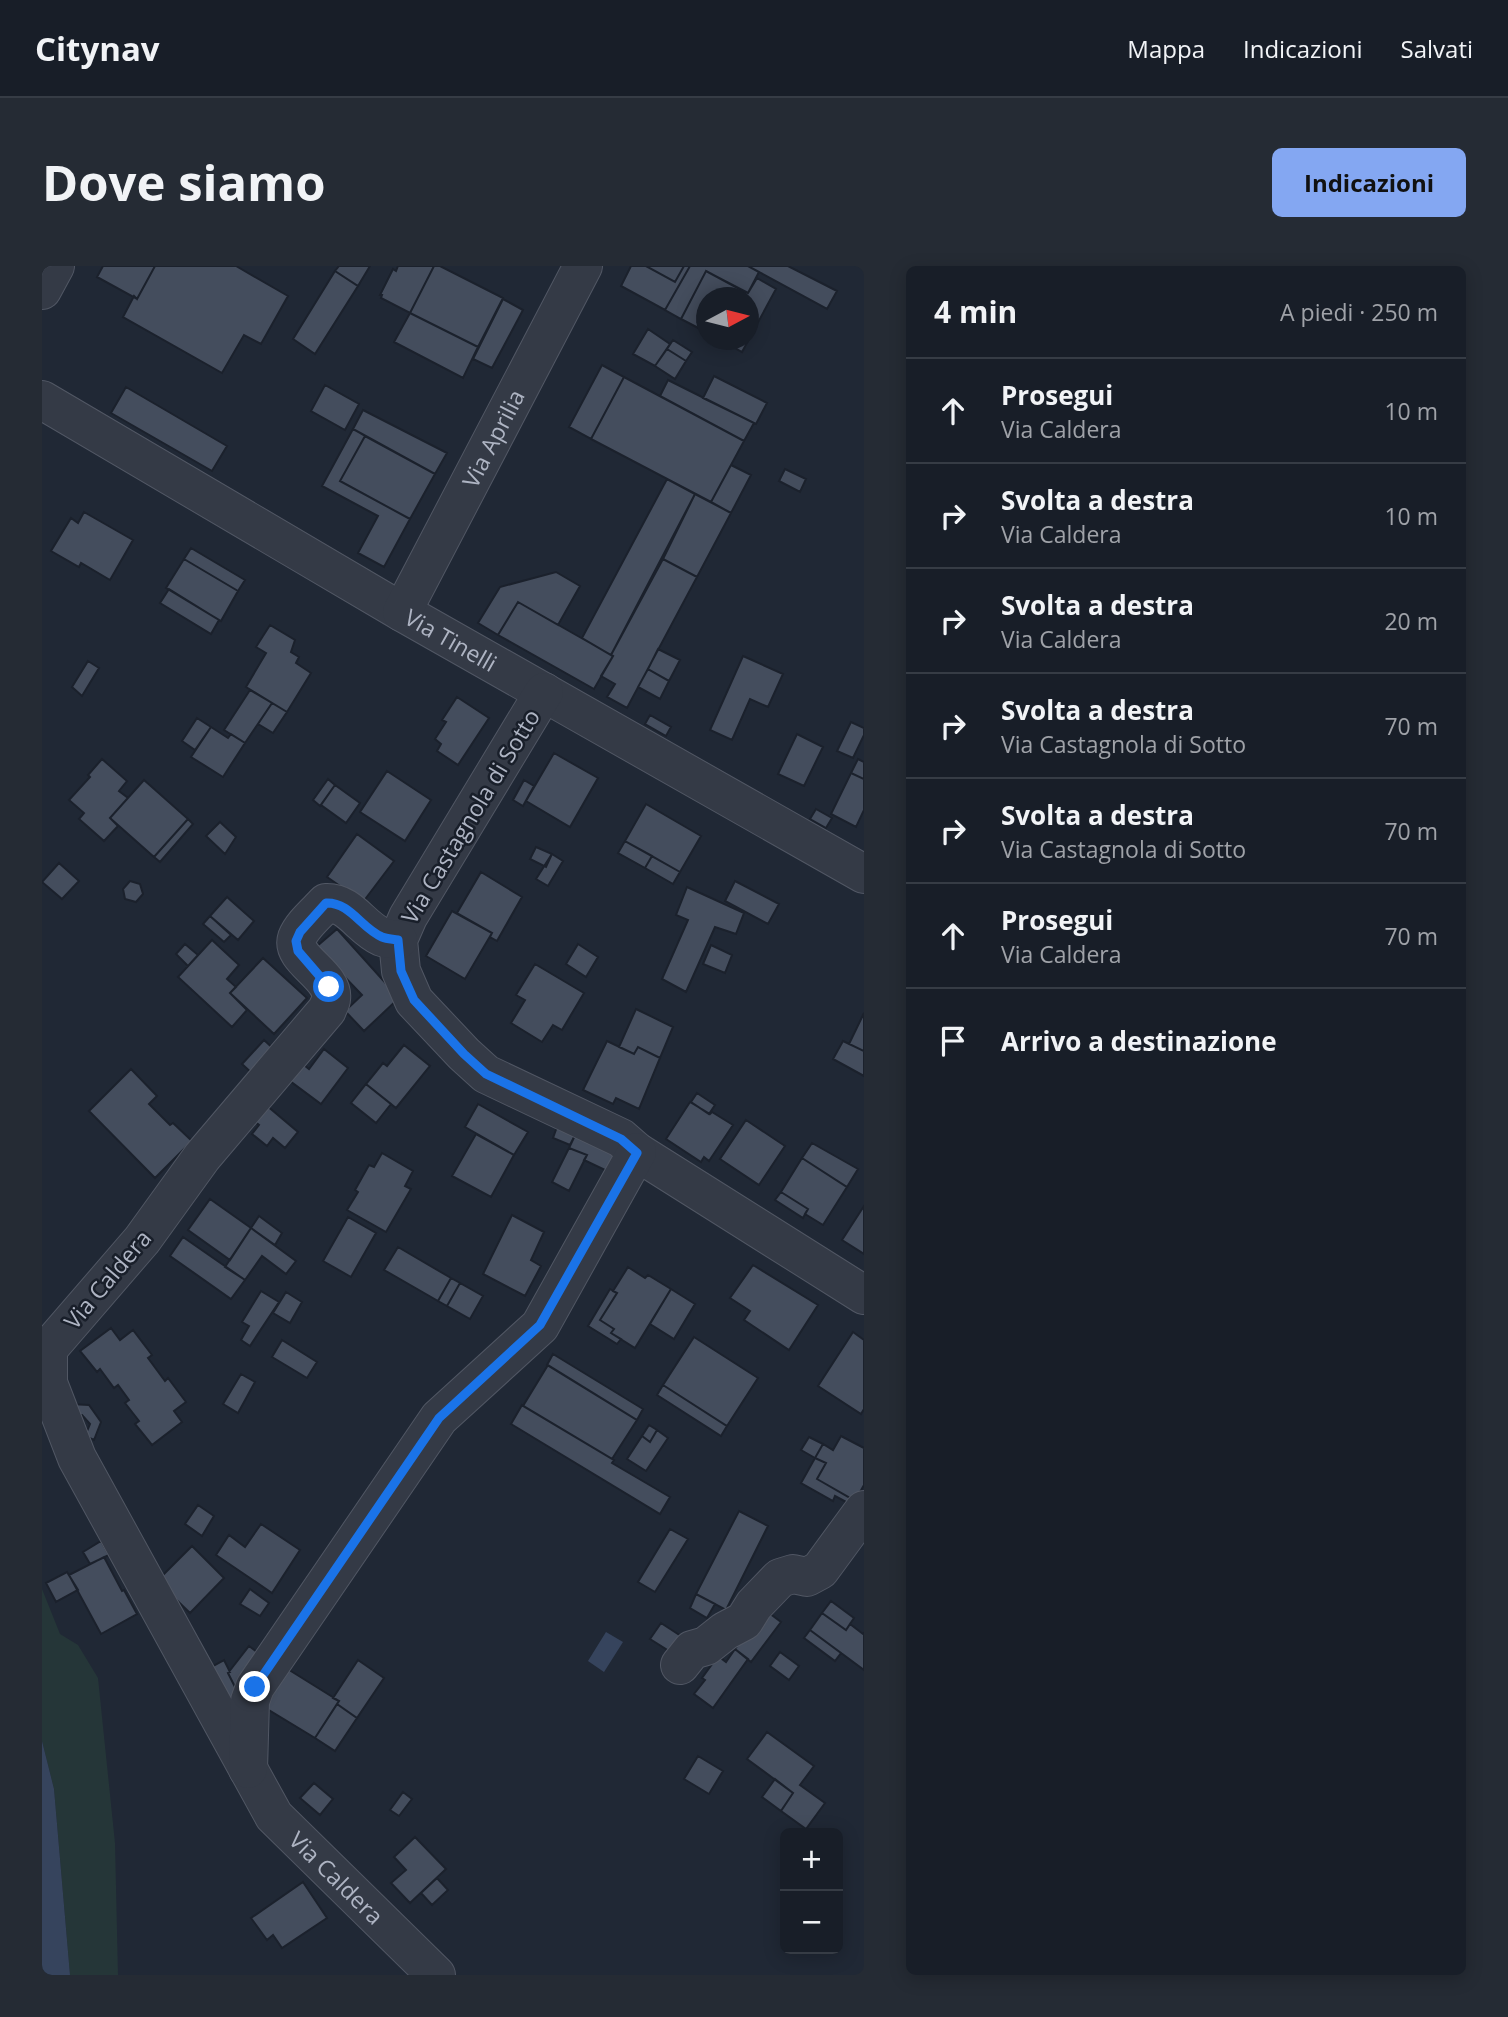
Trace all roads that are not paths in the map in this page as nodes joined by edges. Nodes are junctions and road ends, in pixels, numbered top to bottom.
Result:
1 (55, 266) edge
2 (583, 266) edge
3 (42, 289) edge
4 (42, 400) edge
5 (402, 612) junction
6 (544, 692) junction
7 (864, 874) edge
8 (398, 940) junction
9 (637, 1153) junction
10 (864, 1295) edge
11 (864, 1510) edge
12 (680, 1665) dead end
13 (248, 1771) junction
14 (436, 1975) edge

1 - 3 street
2 - 5 street, Via Aprilia
4 - 5 street, Via Tinelli
5 - 6 street, Via Tinelli
6 - 7 street, Via Tinelli
6 - 8 street, Via Castagnola di Sotto
8 - 9 street, Via Castagnola di Sotto
8 - 13 street, Via Caldera
9 - 10 street, Via Castagnola di Sotto
9 - 13 street
11 - 12 street
13 - 14 street, Via Caldera

